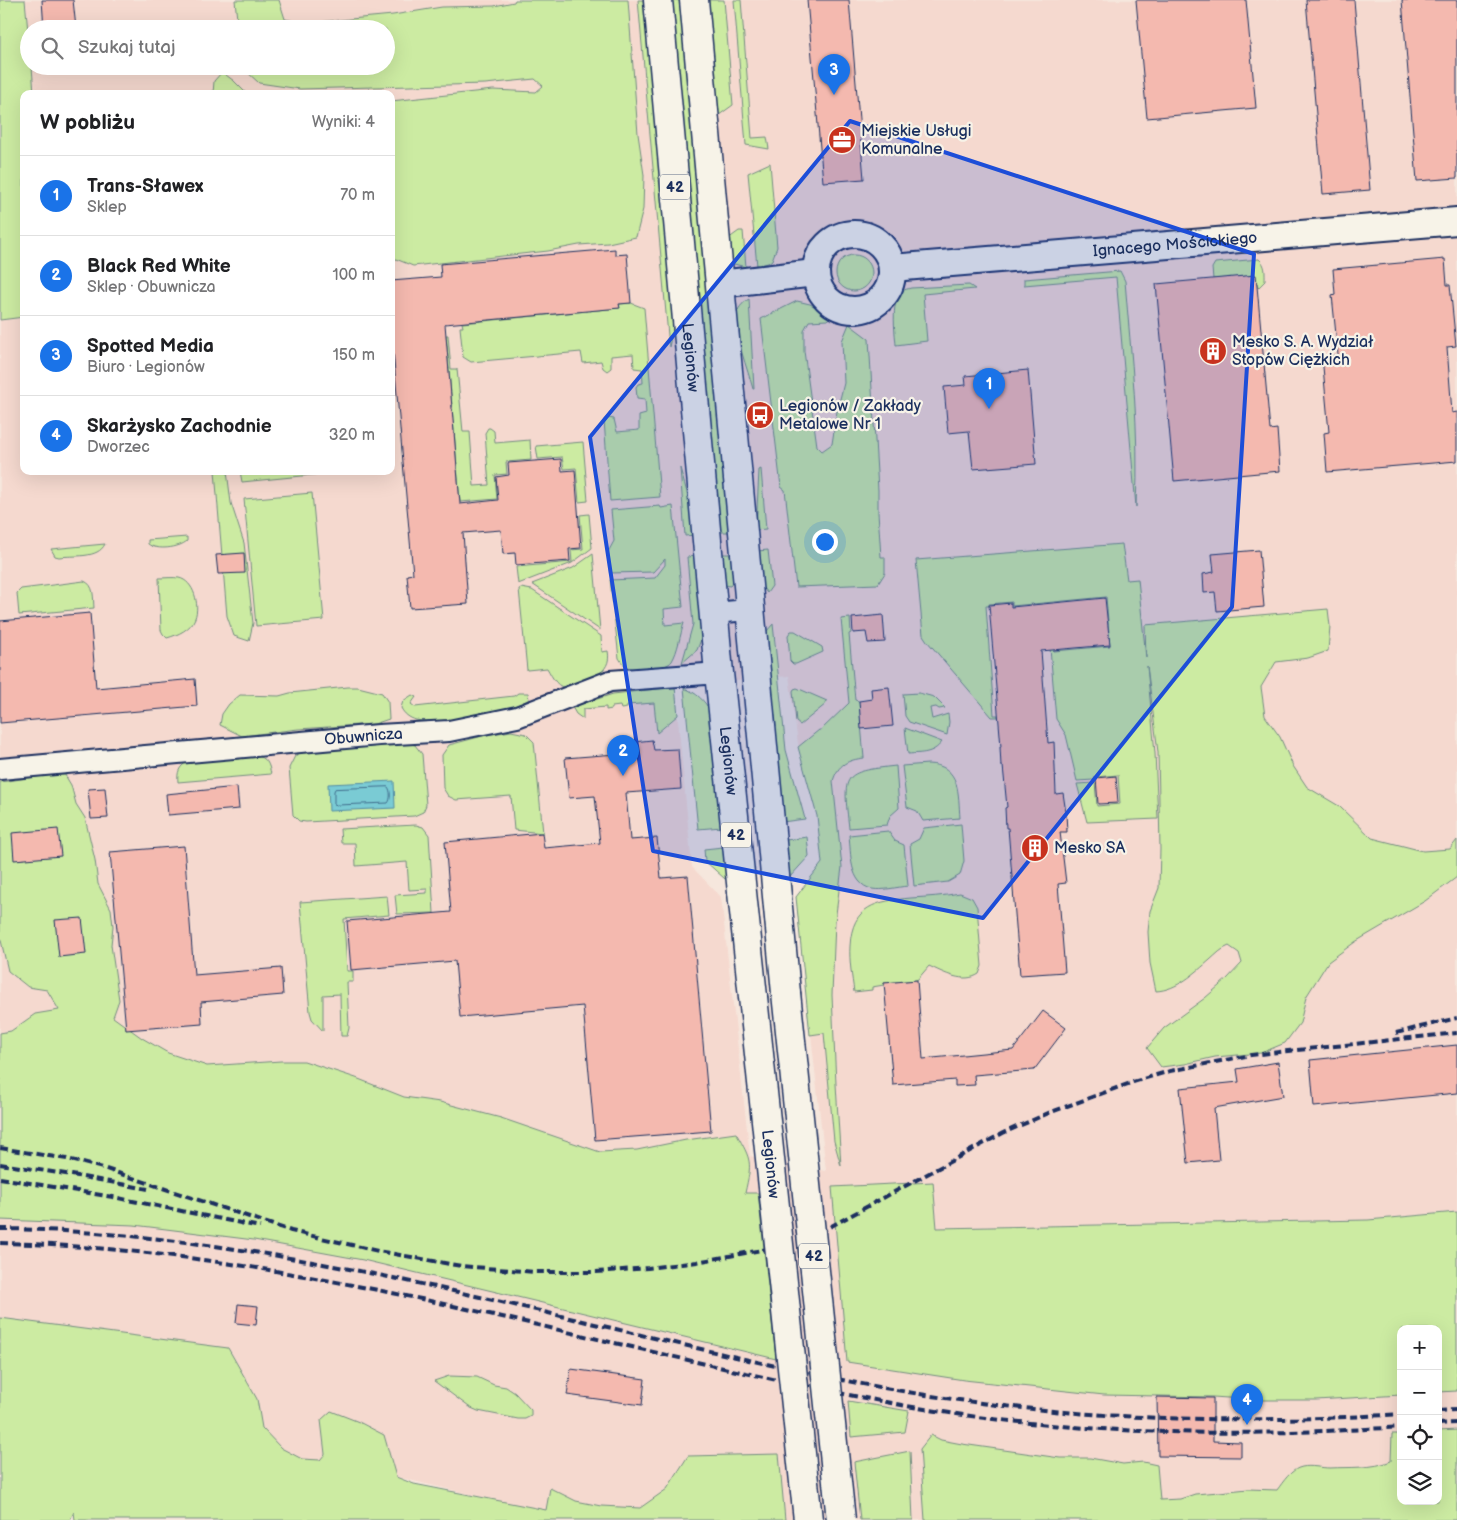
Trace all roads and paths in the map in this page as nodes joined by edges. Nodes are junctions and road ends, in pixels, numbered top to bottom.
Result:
1 (658, 0) edge
2 (694, 0) edge
3 (1457, 221) edge
4 (892, 268) junction
5 (815, 273) junction
6 (720, 284) junction
7 (748, 610) junction
8 (714, 613) junction
9 (719, 672) junction
10 (0, 769) edge
11 (808, 1520) edge
12 (841, 1520) edge

1 - 8 main road, Legionów / 42
2 - 6 main road, Legionów / 42
3 - 4 street, Ignacego Mościckiego
4 - 5 street
4 - 5 street
5 - 6 street
6 - 7 main road, Legionów / 42
7 - 8 street
7 - 12 main road, Legionów / 42, bridge
8 - 9 main road, Legionów / 42
9 - 10 street, Obuwnicza
9 - 11 main road, Legionów / 42, bridge

